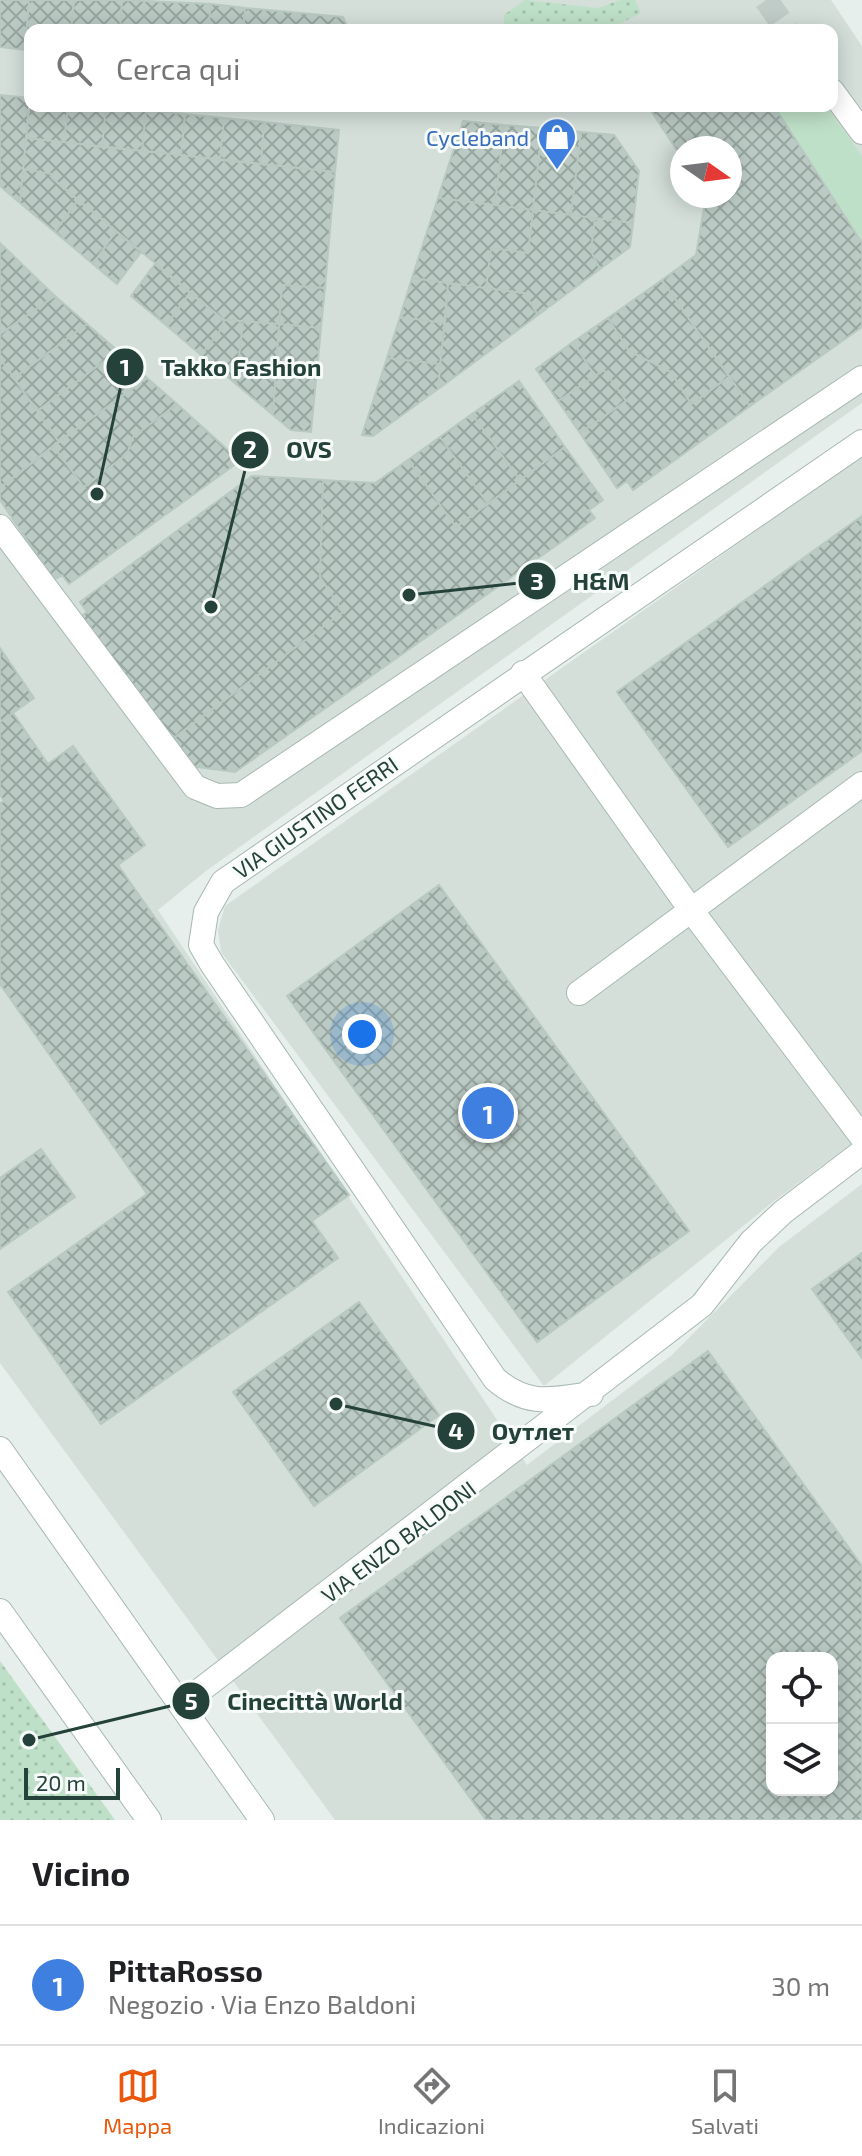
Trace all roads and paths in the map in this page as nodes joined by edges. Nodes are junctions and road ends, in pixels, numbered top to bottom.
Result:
1 (838, 99) edge
2 (862, 132) edge
3 (862, 378) edge
4 (862, 442) edge
5 (0, 527) edge
6 (523, 673) junction
7 (862, 784) edge
8 (691, 910) junction
9 (579, 993) dead end
10 (862, 1137) edge
11 (862, 1152) edge
12 (591, 1394) junction
13 (0, 1449) edge
14 (0, 1611) edge
15 (181, 1705) junction
16 (149, 1820) edge
17 (262, 1820) edge

1 - 2 street
3 - 5 street
4 - 6 street, VIA GIUSTINO FERRI
6 - 8 street
6 - 12 street, VIA GIUSTINO FERRI
7 - 8 street
8 - 9 street
8 - 10 street
11 - 12 street, VIA ENZO BALDONI
12 - 15 street, VIA ENZO BALDONI
13 - 15 street
14 - 16 street
15 - 17 street

